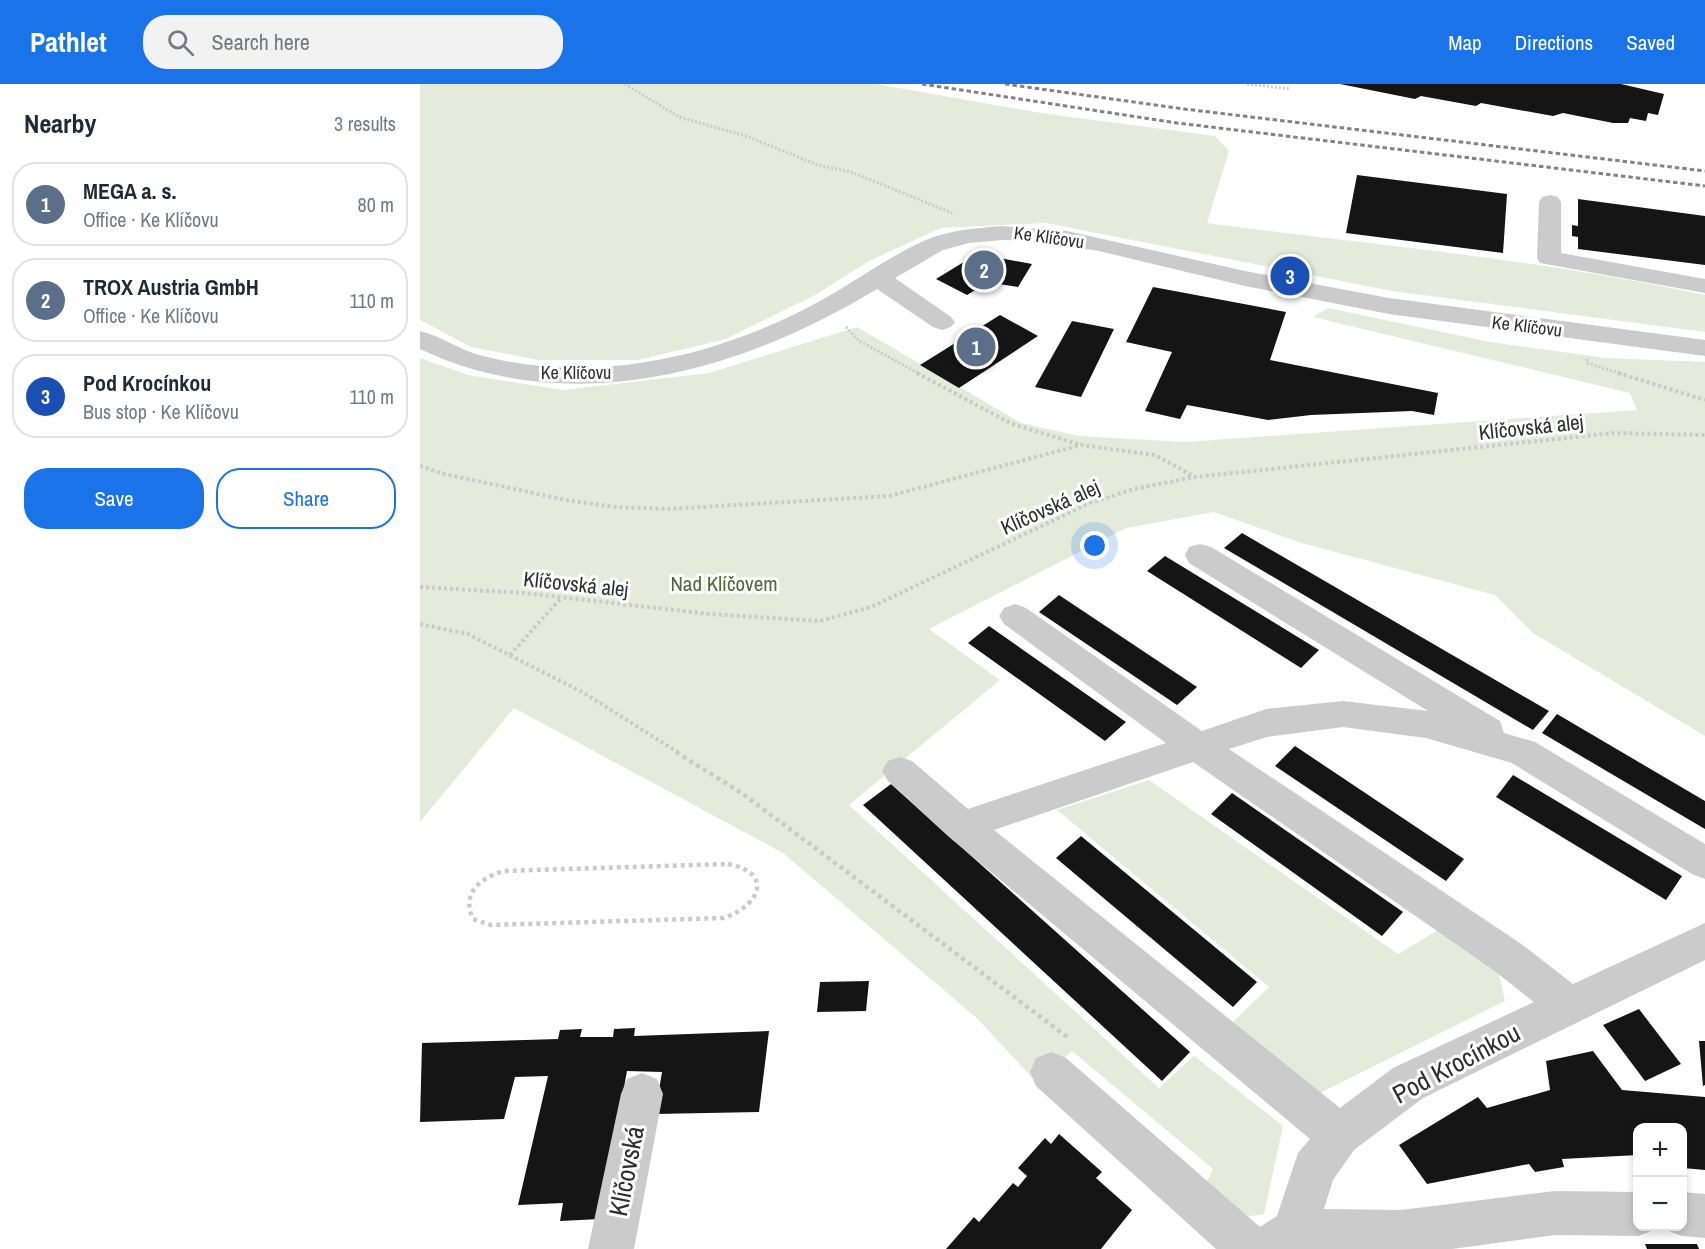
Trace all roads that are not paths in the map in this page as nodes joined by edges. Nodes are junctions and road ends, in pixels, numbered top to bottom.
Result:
1 (1550, 202) dead end
2 (878, 278) junction
3 (1705, 286) edge
4 (942, 322) dead end
5 (420, 339) edge
6 (1705, 348) edge
7 (1200, 555) dead end
8 (1015, 616) dead end
9 (1197, 746) junction
10 (1523, 752) junction
11 (900, 771) dead end
12 (962, 826) junction
13 (1705, 863) edge
14 (1705, 940) edge
15 (1569, 1005) junction
16 (1051, 1072) road end
17 (642, 1094) dead end
18 (1339, 1135) junction
19 (1633, 1214) edge
20 (1687, 1214) edge
21 (1705, 1216) edge
22 (1281, 1240) edge
23 (611, 1249) edge
24 (1250, 1249) edge

1 - 3 street
2 - 4 street
2 - 5 street, Ke Klíčovu
2 - 6 street, Ke Klíčovu
7 - 10 street
8 - 9 street
9 - 10 street
9 - 12 street
9 - 15 street
10 - 13 street
11 - 12 street
12 - 18 street
14 - 15 street, Pod Krocínkou
15 - 18 street, Pod Krocínkou
16 - 24 street
17 - 23 street, Klíčovská
18 - 22 street, Pod Krocínkou
19 - 22 street
20 - 21 street

